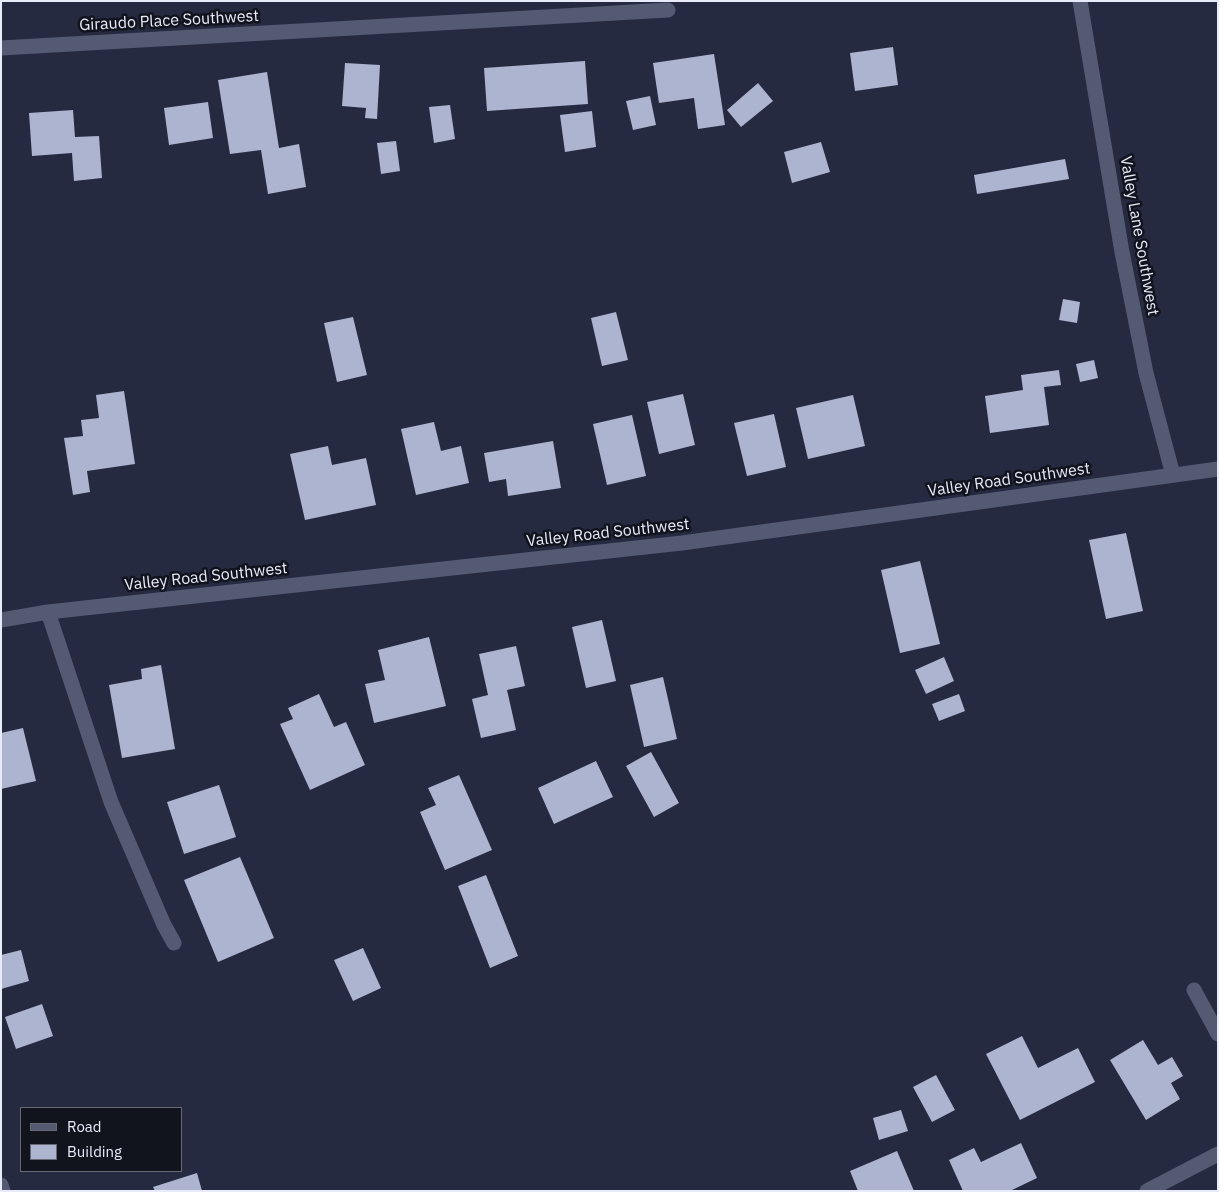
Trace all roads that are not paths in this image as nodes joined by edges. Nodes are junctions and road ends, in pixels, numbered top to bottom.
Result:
1 (1080, 1) edge
2 (668, 10) dead end
3 (1, 48) edge
4 (1218, 469) edge
5 (1173, 475) junction
6 (48, 612) junction
7 (1, 620) edge
8 (174, 943) dead end
9 (1194, 990) dead end
10 (1218, 1034) edge
11 (1218, 1154) edge
12 (1, 1185) edge
13 (3, 1191) edge
14 (1147, 1191) edge

1 - 5 street, Valley Lane Southwest
2 - 3 street, Giraudo Place Southwest
4 - 5 street, Valley Road Southwest
5 - 6 street, Valley Road Southwest
6 - 7 street, Valley Road Southwest
6 - 8 street
9 - 10 street
11 - 14 street
12 - 13 street

